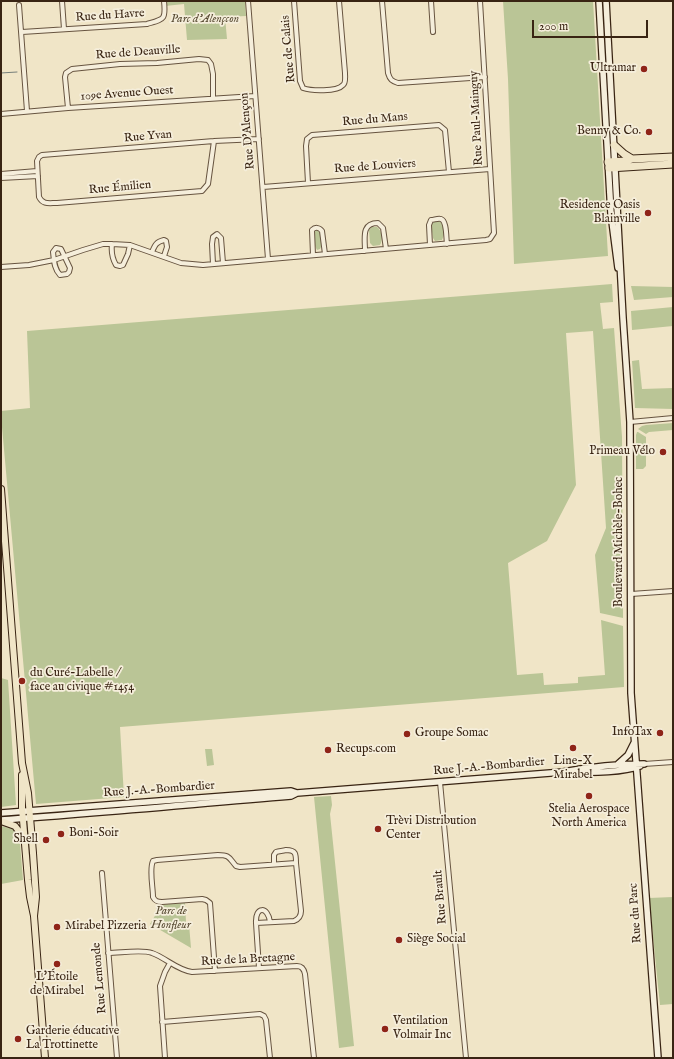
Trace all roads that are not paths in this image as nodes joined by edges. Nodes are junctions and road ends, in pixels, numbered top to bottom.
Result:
1 (62, 1) edge
2 (164, 1) edge
3 (248, 1) edge
4 (294, 1) edge
5 (339, 1) edge
6 (382, 1) edge
7 (431, 1) edge
8 (480, 1) edge
9 (599, 1) edge
10 (606, 1) edge
11 (19, 5) dead end
12 (64, 29) junction
13 (22, 32) junction
14 (433, 32) dead end
15 (485, 77) junction
16 (255, 96) junction
17 (213, 98) junction
18 (68, 108) junction
19 (27, 111) junction
20 (1, 114) edge
21 (259, 139) junction
22 (214, 141) junction
23 (614, 145) junction
24 (673, 157) edge
25 (632, 159) junction
26 (673, 164) edge
27 (612, 165) junction
28 (490, 169) junction
29 (449, 172) junction
30 (1, 174) edge
31 (38, 174) junction
32 (1, 178) edge
33 (308, 183) junction
34 (262, 187) junction
35 (112, 244) junction
36 (447, 244) junction
37 (130, 245) junction
38 (430, 245) junction
39 (386, 249) junction
40 (365, 251) junction
41 (152, 252) junction
42 (325, 254) junction
43 (313, 255) junction
44 (64, 256) junction
45 (164, 256) junction
46 (268, 259) junction
47 (54, 260) junction
48 (223, 263) junction
49 (213, 264) junction
50 (1, 267) edge
51 (673, 418) edge
52 (630, 422) junction
53 (1, 489) edge
54 (673, 591) edge
55 (631, 594) junction
56 (634, 740) junction
57 (673, 762) edge
58 (22, 763) junction
59 (644, 764) joint
60 (616, 765) junction
61 (636, 766) junction
62 (563, 772) junction
63 (440, 782) junction
64 (297, 793) junction
65 (30, 811) junction
66 (1, 813) edge
67 (23, 815) junction
68 (30, 818) junction
69 (1, 820) edge
70 (25, 840) junction
71 (296, 863) junction
72 (274, 864) junction
73 (102, 873) dead end
74 (34, 916) junction
75 (270, 922) junction
76 (256, 923) junction
77 (108, 953) junction
78 (170, 963) junction
79 (259, 968) junction
80 (215, 971) junction
81 (162, 1022) junction
82 (45, 1058) edge
83 (116, 1058) edge
84 (165, 1058) edge
85 (266, 1058) edge
86 (270, 1058) edge
87 (314, 1058) edge
88 (466, 1058) edge
89 (658, 1058) edge

1 - 12 street, Rue du Havre
2 - 12 street, Rue du Havre
3 - 16 street, Rue D'Alençon
4 - 5 street, Rue de Calais
6 - 15 street
7 - 14 street
8 - 15 street, Rue Paul-Mainguy
9 - 27 street, Boulevard Michèle-Bohec
10 - 23 street, Boulevard Michèle-Bohec
11 - 13 street
12 - 13 street, Rue du Havre
13 - 19 street
15 - 28 street, Rue Paul-Mainguy
16 - 17 street, 109e Avenue Ouest
16 - 21 street, Rue D'Alençon
17 - 18 street, 109e Avenue Ouest
17 - 18 street, Rue de Deauville
18 - 19 street, 109e Avenue Ouest
19 - 20 street, 109e Avenue Ouest
21 - 22 street, Rue Yvan
21 - 34 street, Rue D'Alençon
22 - 31 street, Rue Yvan
22 - 31 street, Rue Émilien
23 - 25 highway
23 - 27 street, Boulevard Michèle-Bohec
24 - 25 highway
25 - 27 highway
26 - 27 highway
27 - 52 street, Boulevard Michèle-Bohec
28 - 29 street, Rue de Louviers
28 - 36 street, Rue Paul-Mainguy
29 - 33 street, Rue de Louviers
29 - 33 street, Rue du Mans
30 - 31 street
31 - 32 street
33 - 34 street, Rue de Louviers
34 - 46 street, Rue D'Alençon
35 - 37 street
35 - 37 street
35 - 44 street
36 - 38 street
36 - 38 street
37 - 41 street
38 - 39 street
39 - 40 street
39 - 40 street
40 - 42 street
41 - 45 street
41 - 45 street
42 - 43 street
42 - 43 street
43 - 46 street
44 - 47 street
44 - 47 street
44 - 47 street
45 - 49 street
46 - 48 street
47 - 50 street
48 - 49 street
48 - 49 street
51 - 52 street
52 - 55 street, Boulevard Michèle-Bohec
53 - 58 main road
54 - 55 street
55 - 56 street, Boulevard Michèle-Bohec
56 - 60 street
56 - 61 street, Boulevard Michèle-Bohec
57 - 59 street, Rue J.-A.-Bombardier
58 - 65 main road
58 - 67 main road
59 - 61 street, Rue J.-A.-Bombardier
60 - 61 street, Rue J.-A.-Bombardier
60 - 62 street, Rue J.-A.-Bombardier
61 - 62 street, Rue J.-A.-Bombardier
61 - 89 street, Rue du Parc
62 - 63 street, Rue J.-A.-Bombardier
63 - 64 street, Rue J.-A.-Bombardier
63 - 88 street, Rue Brault
64 - 65 street, Rue J.-A.-Bombardier
64 - 68 street, Rue J.-A.-Bombardier
65 - 67 street, Rue J.-A.-Bombardier
65 - 68 main road
66 - 67 street
67 - 68 street, Rue J.-A.-Bombardier
67 - 69 street
67 - 70 main road
68 - 74 main road
69 - 70 main road
70 - 74 main road
71 - 72 street
71 - 72 street
71 - 75 street
72 - 80 street
73 - 77 street, Rue Lemonde
74 - 82 main road
75 - 76 street
75 - 76 street
76 - 79 street
77 - 78 street, Rue de la Bretagne
77 - 83 street, Rue Lemonde
78 - 80 street, Rue de la Bretagne
78 - 81 street
79 - 80 street, Rue de la Bretagne
79 - 87 street, Rue de la Bretagne
81 - 84 street
81 - 86 street
85 - 86 street

